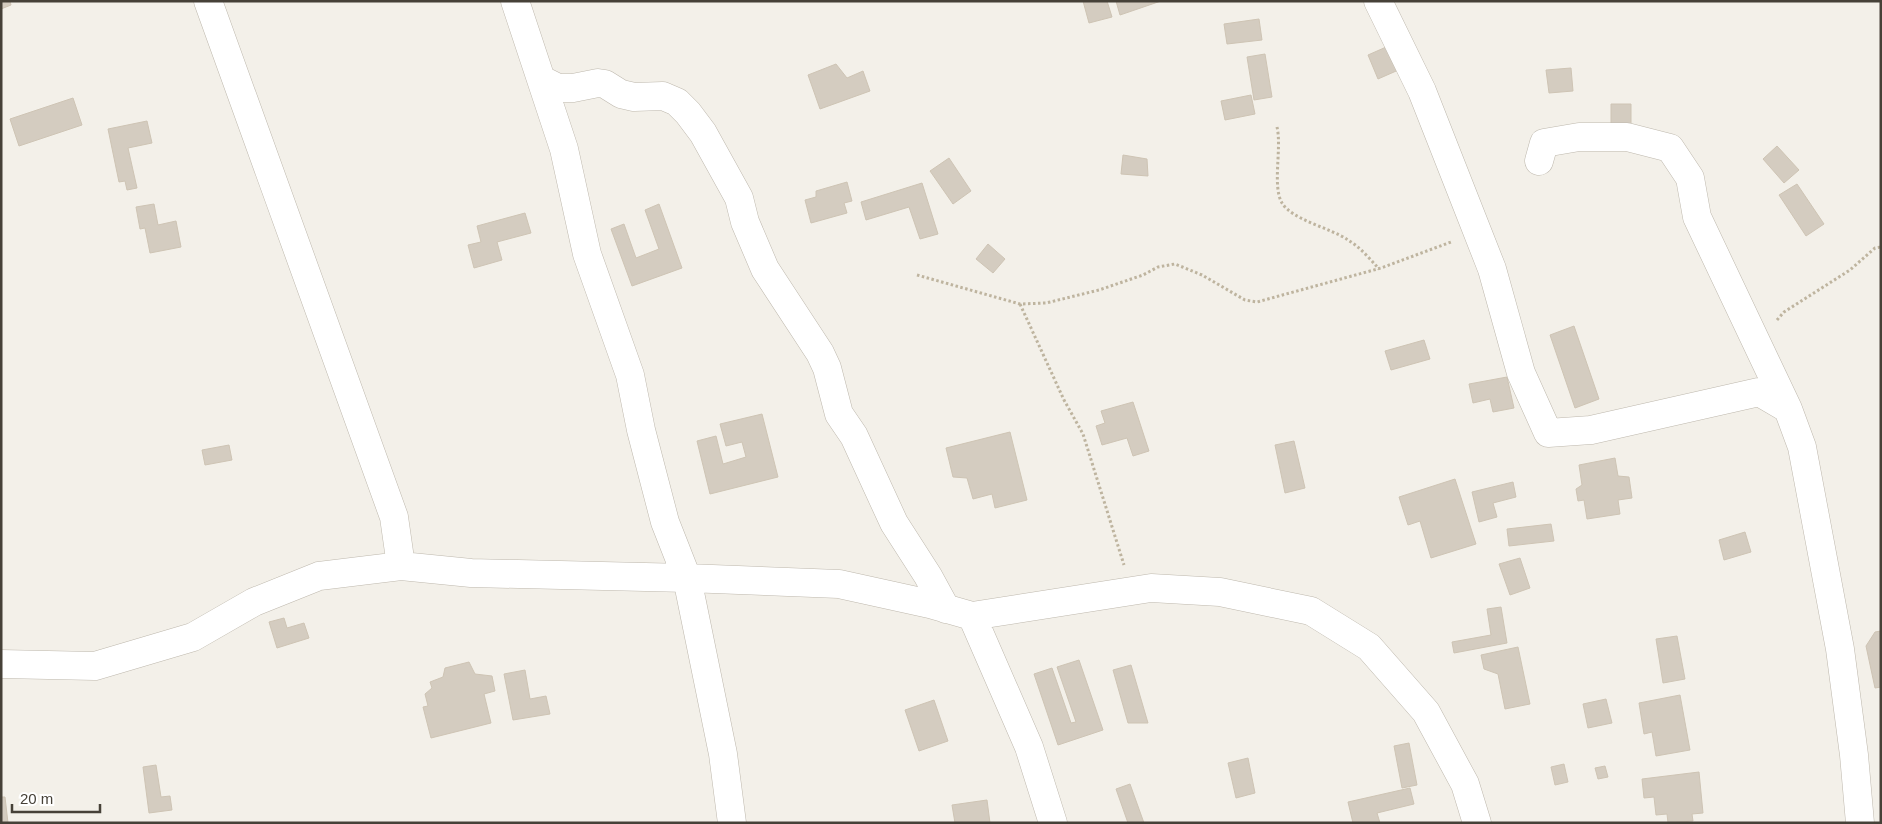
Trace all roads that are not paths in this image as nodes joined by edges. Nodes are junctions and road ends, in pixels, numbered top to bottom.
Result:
1 (208, 1) edge
2 (515, 1) edge
3 (1378, 1) edge
4 (542, 80) junction
5 (1540, 160) dead end
6 (1788, 409) junction
7 (401, 566) junction
8 (687, 578) junction
9 (946, 609) junction
10 (972, 616) junction
11 (1, 664) edge
12 (732, 823) edge
13 (1053, 823) edge
14 (1477, 823) edge
15 (1860, 823) edge

1 - 7 street
2 - 4 street
3 - 6 street
4 - 8 street
4 - 9 street
5 - 6 street
6 - 15 street
7 - 8 street
7 - 11 street
8 - 9 street
8 - 12 street
9 - 10 street
10 - 13 street
10 - 14 street

